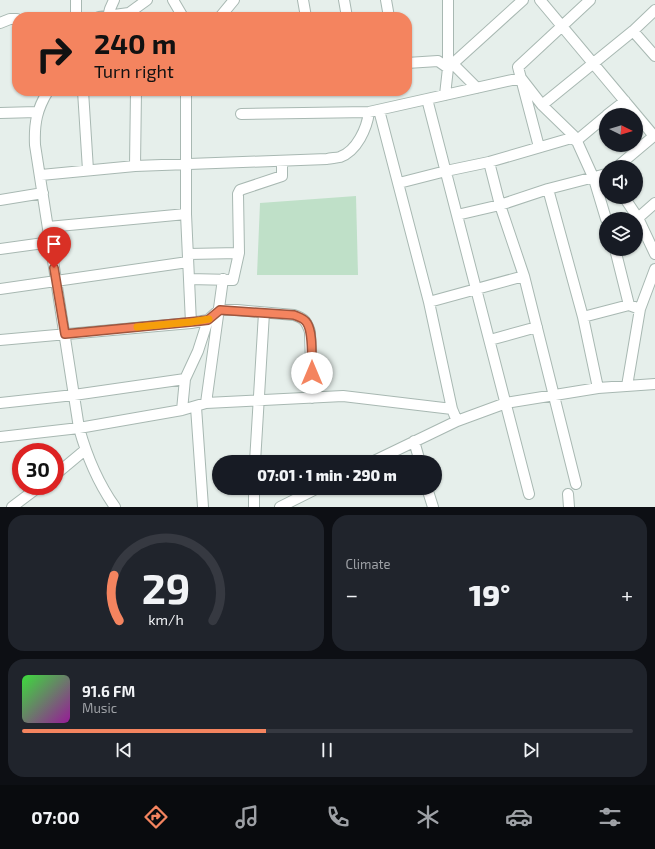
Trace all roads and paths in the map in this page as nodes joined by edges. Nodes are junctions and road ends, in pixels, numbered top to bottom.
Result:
1 (76, 0) edge
2 (114, 0) edge
3 (147, 0) edge
4 (173, 0) edge
5 (234, 0) edge
6 (303, 0) edge
7 (344, 0) edge
8 (386, 0) edge
9 (448, 0) edge
10 (523, 0) edge
11 (540, 0) edge
12 (590, 0) edge
13 (655, 10) edge
14 (76, 12) edge
15 (108, 12) edge
16 (133, 12) edge
17 (180, 12) edge
18 (224, 12) edge
19 (305, 12) edge
20 (346, 12) edge
21 (388, 12) edge
22 (12, 19) edge
23 (0, 23) edge
24 (562, 26) junction
25 (632, 31) junction
26 (655, 56) edge
27 (412, 62) edge
28 (593, 63) junction
29 (450, 66) junction
30 (521, 78) junction
31 (477, 88) junction
32 (445, 95) junction
33 (45, 96) edge
34 (83, 96) edge
35 (136, 96) edge
36 (186, 96) edge
37 (427, 99) junction
38 (625, 101) junction
39 (542, 105) junction
40 (617, 108) edge
41 (379, 110) junction
42 (37, 112) junction
43 (369, 112) junction
44 (0, 113) edge
45 (241, 114) dead end
46 (599, 122) edge
47 (655, 135) edge
48 (575, 139) junction
49 (539, 147) junction
50 (625, 160) edge
51 (282, 161) junction
52 (489, 162) junction
53 (186, 165) junction
54 (135, 166) junction
55 (88, 170) junction
56 (446, 171) junction
57 (41, 175) junction
58 (599, 177) edge
59 (594, 179) junction
60 (398, 183) junction
61 (548, 189) junction
62 (43, 193) junction
63 (0, 200) edge
64 (655, 203) edge
65 (500, 205) junction
66 (604, 212) edge
67 (186, 214) junction
68 (643, 214) edge
69 (457, 215) junction
70 (48, 227) junction
71 (643, 229) edge
72 (51, 242) junction
73 (0, 249) edge
74 (239, 253) junction
75 (655, 254) edge
76 (617, 256) edge
77 (188, 258) junction
78 (655, 269) edge
79 (524, 276) junction
80 (189, 279) junction
81 (56, 280) junction
82 (223, 280) junction
83 (0, 289) edge
84 (477, 289) junction
85 (429, 302) junction
86 (629, 305) junction
87 (640, 309) junction
88 (220, 310) junction
89 (264, 313) junction
90 (583, 317) junction
91 (208, 320) junction
92 (191, 322) junction
93 (536, 327) junction
94 (65, 334) junction
95 (0, 340) edge
96 (490, 340) junction
97 (185, 379) junction
98 (654, 382) edge
99 (627, 386) junction
100 (598, 388) junction
101 (74, 395) junction
102 (554, 395) junction
103 (312, 398) junction
104 (258, 400) junction
105 (0, 403) edge
106 (206, 403) junction
107 (506, 403) junction
108 (196, 407) junction
109 (452, 409) junction
110 (182, 410) junction
111 (456, 422) junction
112 (79, 428) junction
113 (0, 437) edge
114 (414, 441) junction
115 (85, 450) junction
116 (255, 455) edge
117 (386, 455) edge
118 (418, 455) edge
119 (64, 467) edge
120 (576, 484) dead end
121 (529, 494) dead end
122 (568, 494) dead end
123 (28, 495) edge
124 (254, 495) edge
125 (304, 495) edge
126 (429, 495) edge
127 (12, 507) edge
128 (115, 507) edge
129 (204, 507) edge
130 (254, 507) edge
131 (280, 507) edge
132 (433, 507) edge
133 (569, 507) edge

1 - 14 street
2 - 15 street
3 - 16 street
4 - 17 street
5 - 18 street
6 - 19 street
7 - 20 street
8 - 21 street
9 - 29 street
10 - 29 street
11 - 24 street
12 - 24 street
13 - 25 street
22 - 23 street
24 - 28 street
24 - 30 street
25 - 26 street
25 - 28 street
27 - 29 street
28 - 38 street
28 - 39 street
29 - 31 street
29 - 32 street
30 - 31 street
30 - 39 street
30 - 49 street
31 - 32 street
32 - 37 street
33 - 42 street
34 - 55 street
35 - 54 street
36 - 53 street
37 - 41 street
37 - 56 street
38 - 40 street
38 - 47 street
39 - 48 street
41 - 43 street
41 - 60 street
42 - 44 street
42 - 57 street
43 - 45 street
43 - 51 street
46 - 48 street
47 - 50 street
48 - 49 street
48 - 59 street
49 - 52 street
51 - 53 street
51 - 74 street
52 - 56 street
52 - 65 street
53 - 54 street
53 - 67 street
54 - 55 street
55 - 57 street
56 - 60 street
56 - 69 street
57 - 62 street
58 - 59 street
59 - 61 street
59 - 66 street
60 - 85 street
61 - 65 street
61 - 90 street
62 - 63 street
62 - 70 street
64 - 68 street
65 - 69 street
65 - 79 street
67 - 70 street
67 - 77 street
69 - 84 street
70 - 72 street
71 - 75 street
72 - 73 street
72 - 81 street
74 - 77 street
74 - 82 street
76 - 86 street
77 - 80 street
77 - 81 street
78 - 87 street
79 - 84 street
79 - 93 street
80 - 82 street
80 - 92 street
81 - 83 street
81 - 94 street
82 - 88 street
84 - 85 street
84 - 96 street
85 - 109 street
86 - 87 street
86 - 90 street
87 - 99 street
88 - 89 street
88 - 91 street
88 - 106 street
89 - 103 street
89 - 104 street
90 - 100 street
91 - 92 street
91 - 97 street
92 - 94 street
93 - 96 street
93 - 102 street
94 - 95 street
94 - 101 street
96 - 107 street
97 - 101 street
97 - 110 street
98 - 99 street
99 - 100 street
100 - 102 street
101 - 105 street
101 - 112 street
102 - 107 street
102 - 120 street
103 - 104 street
103 - 109 street
104 - 106 street
104 - 116 street
106 - 108 street
107 - 111 street
107 - 121 street
108 - 110 street
108 - 129 street
109 - 111 street
110 - 112 street
111 - 114 street
112 - 113 street
112 - 115 street
114 - 117 street
114 - 118 street
115 - 119 street
115 - 128 street
122 - 133 street
123 - 127 street
124 - 130 street
125 - 131 street
126 - 132 street

